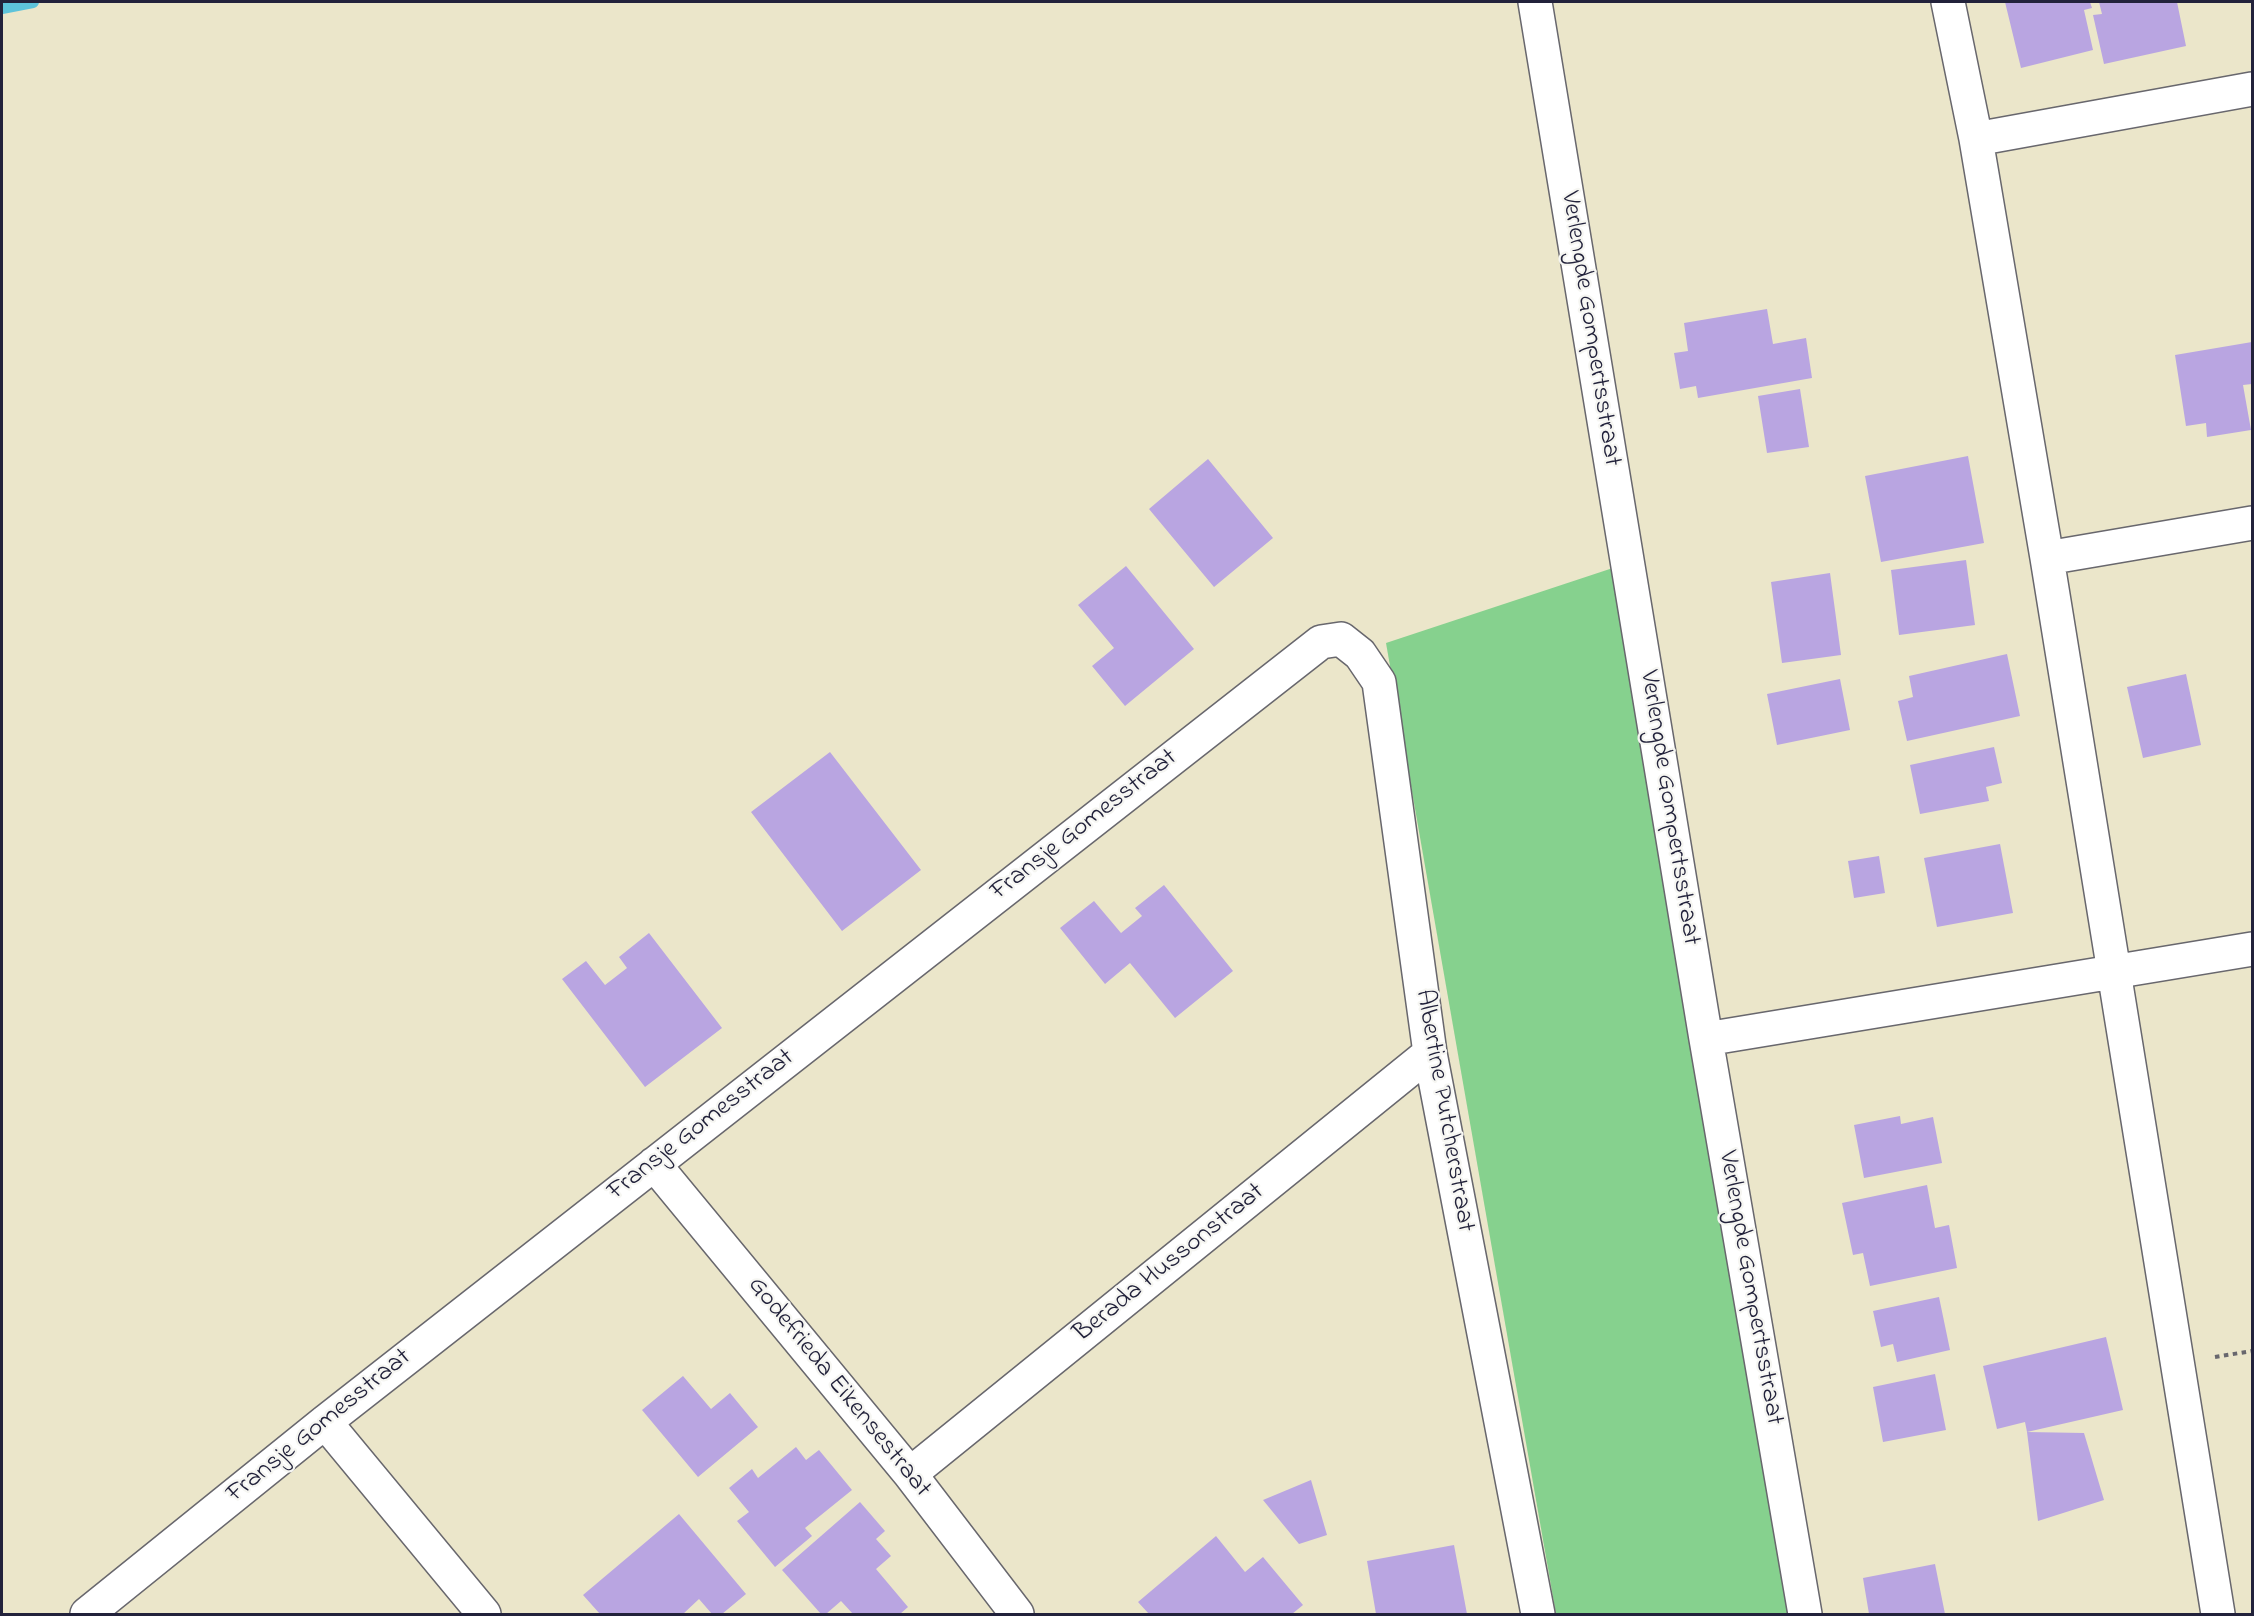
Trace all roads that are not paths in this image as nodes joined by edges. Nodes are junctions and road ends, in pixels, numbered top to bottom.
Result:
1 (1535, 2) edge
2 (1948, 2) edge
3 (2253, 90) edge
4 (1976, 139) junction
5 (2253, 523) edge
6 (2047, 558) junction
7 (1321, 642) joint
8 (2253, 949) edge
9 (2112, 971) junction
10 (1706, 1039) junction
11 (1430, 1053) junction
12 (654, 1164) junction
13 (325, 1422) junction
14 (910, 1474) junction
15 (87, 1614) edge
16 (483, 1614) edge
17 (1017, 1614) edge
18 (1538, 1614) edge
19 (1805, 1614) edge
20 (2218, 1614) edge

1 - 10 street, Verlengde Gompertsstraat
2 - 4 street
3 - 4 street
4 - 6 street
5 - 6 street
6 - 9 street
7 - 11 street, Albertine Putcherstraat
7 - 12 street, Fransje Gomesstraat
8 - 9 street
9 - 10 street
9 - 20 street
10 - 19 street, Verlengde Gompertsstraat
11 - 14 street, Berada Hussonstraat
11 - 18 street, Albertine Putcherstraat
12 - 13 street, Fransje Gomesstraat
12 - 14 street, Godefrieda Eikensestraat
13 - 15 street, Fransje Gomesstraat
13 - 16 street
14 - 17 street, Godefrieda Eikensestraat

